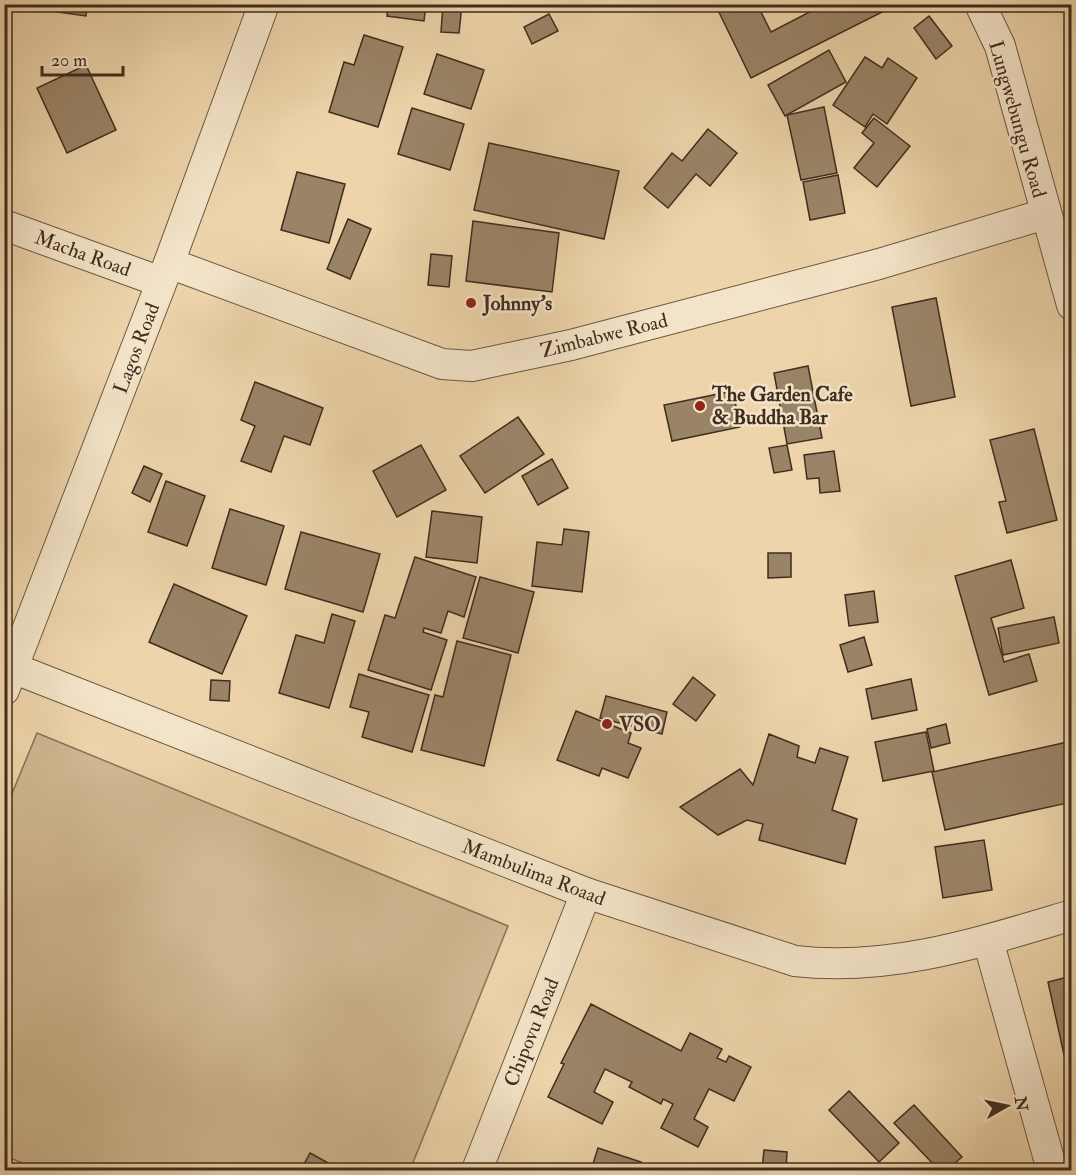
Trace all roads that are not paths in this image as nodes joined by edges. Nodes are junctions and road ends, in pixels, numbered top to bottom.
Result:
1 (264, 4) edge
2 (980, 4) edge
3 (1045, 214) junction
4 (4, 225) edge
5 (165, 273) junction
6 (1071, 306) edge
7 (9, 679) edge
8 (586, 893) junction
9 (1071, 915) edge
10 (988, 940) junction
11 (477, 1170) edge
12 (1052, 1170) edge

1 - 5 street, Lagos Road
2 - 3 street, Lungwebungu Road
3 - 5 street, Zimbabwe Road
3 - 6 street, Lungwebungu Road
4 - 5 street, Macha Road
5 - 7 street, Lagos Road
7 - 8 street, Mambulima Roaad
8 - 10 street, Mambulima Roaad
8 - 11 street, Chipovu Road
9 - 10 street, Mambulima Roaad
10 - 12 street

